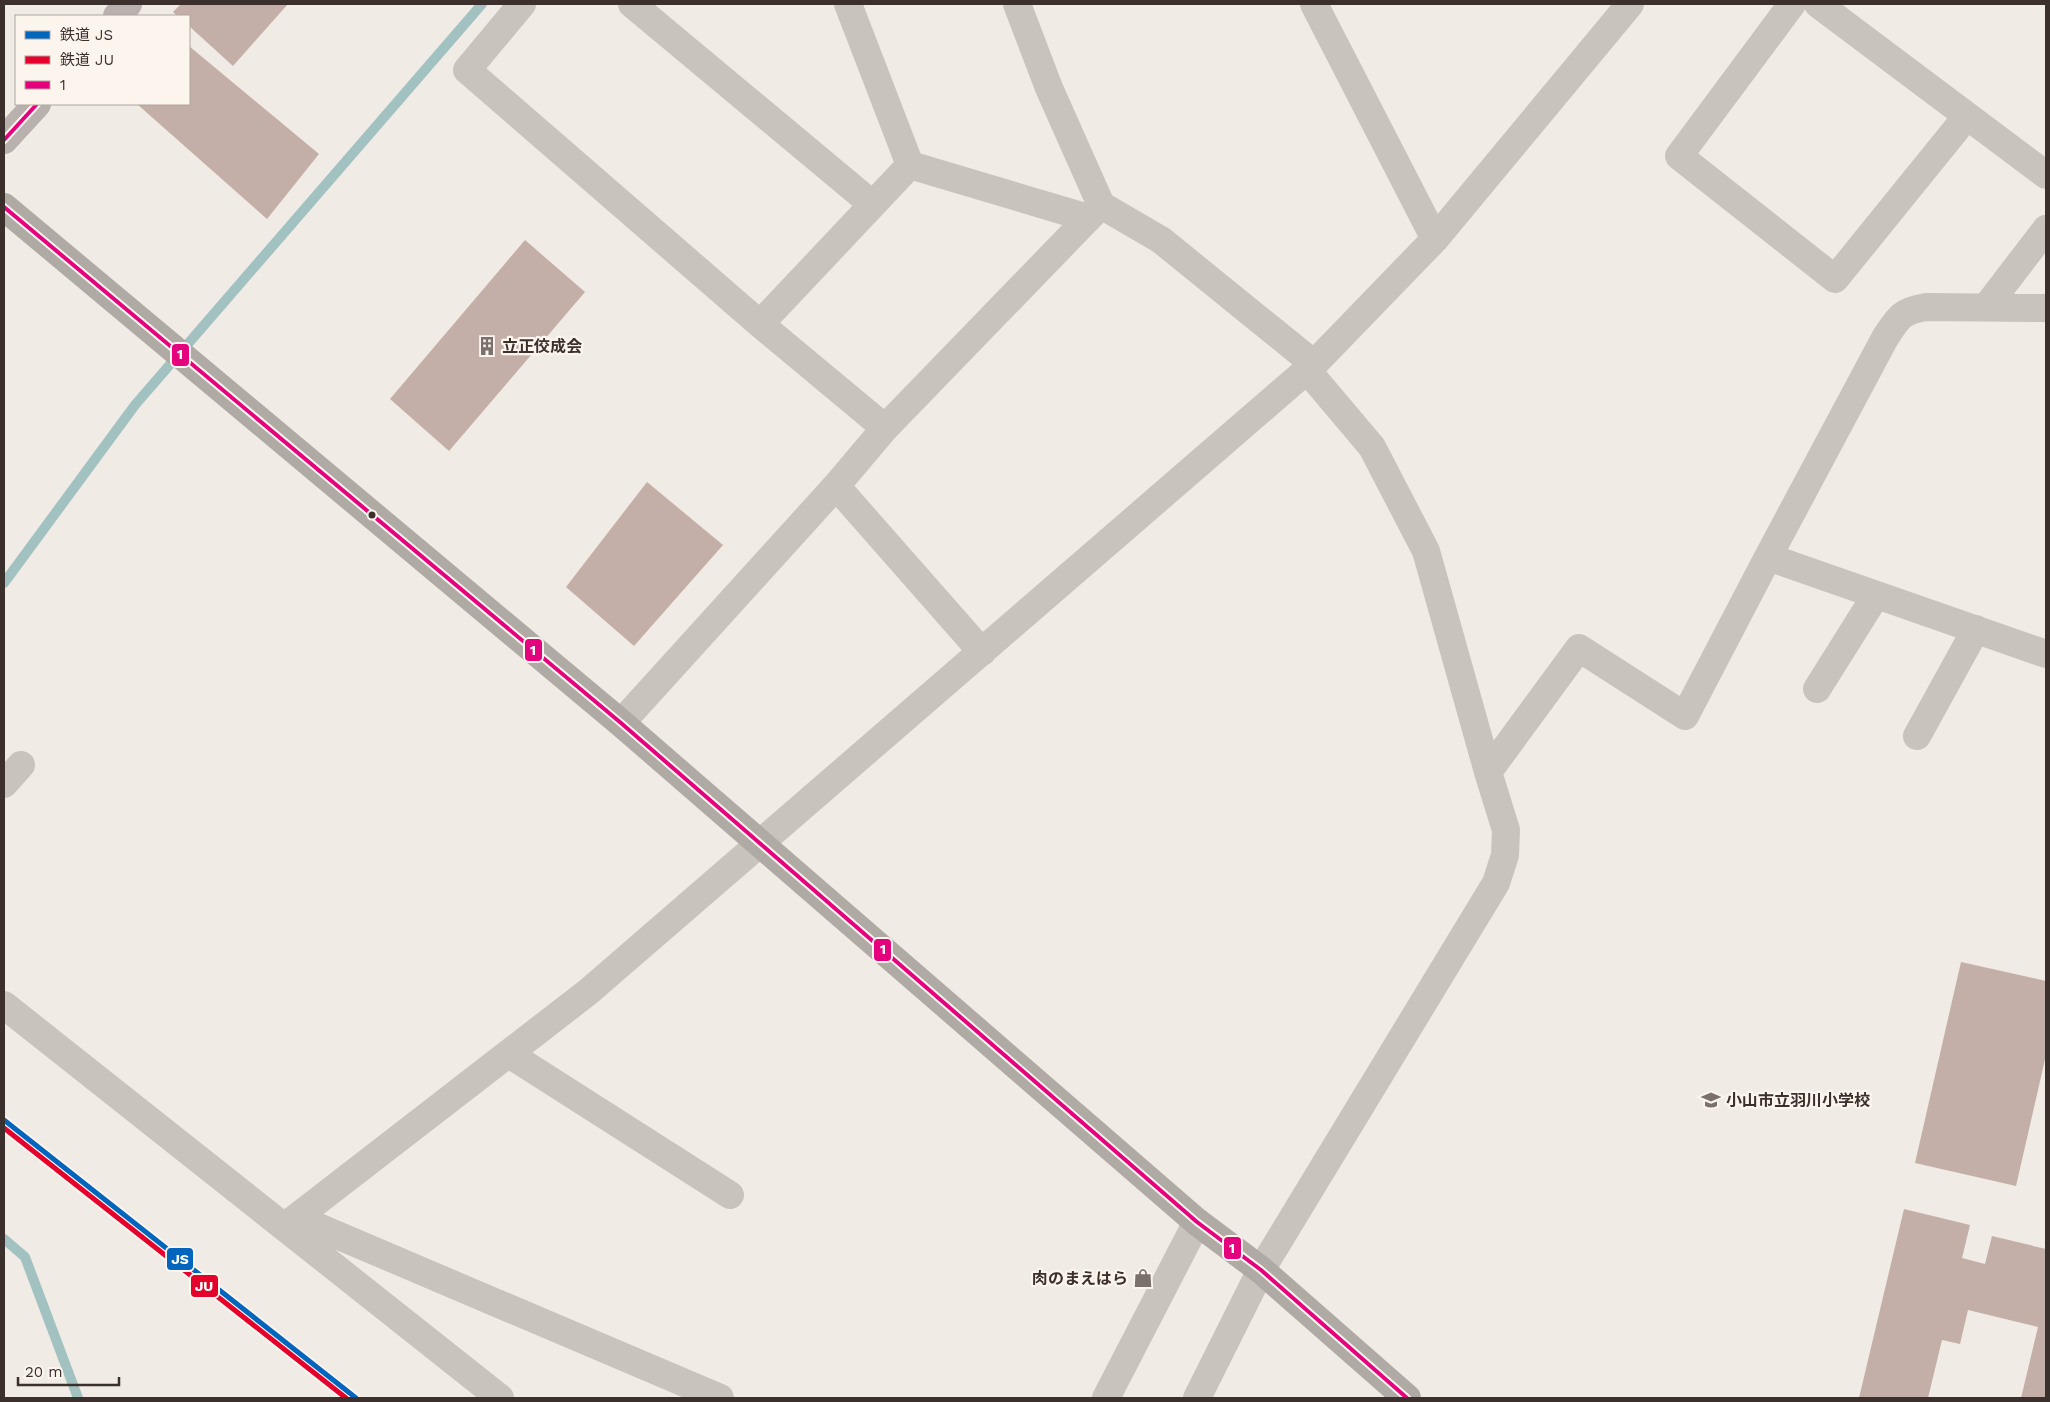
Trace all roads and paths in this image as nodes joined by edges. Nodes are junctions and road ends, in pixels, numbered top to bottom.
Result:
1 (128, 4) edge
2 (522, 4) edge
3 (632, 4) edge
4 (848, 4) edge
5 (1016, 4) edge
6 (1314, 4) edge
7 (1630, 4) edge
8 (1792, 4) edge
9 (1818, 4) edge
10 (118, 15) edge
11 (36, 105) edge
12 (1967, 116) junction
13 (4, 140) edge
14 (910, 165) junction
15 (2046, 176) edge
16 (872, 204) junction
17 (1094, 211) junction
18 (7, 215) edge
19 (2046, 229) edge
20 (1435, 239) junction
21 (1987, 306) junction
22 (2046, 308) edge
23 (760, 324) junction
24 (1311, 367) junction
25 (885, 428) junction
26 (836, 486) junction
27 (1768, 557) junction
28 (1876, 595) junction
29 (1976, 629) junction
30 (982, 652) junction
31 (2046, 654) edge
32 (1817, 689) dead end
33 (621, 723) junction
34 (1917, 736) dead end
35 (1488, 772) junction
36 (760, 844) junction
37 (4, 1005) edge
38 (509, 1054) junction
39 (730, 1195) dead end
40 (1197, 1222) junction
41 (284, 1227) junction
42 (1260, 1270) junction
43 (500, 1398) edge
44 (720, 1398) edge
45 (1106, 1398) edge
46 (1197, 1398) edge
47 (1407, 1398) edge

1 - 10 main road
2 - 23 street
3 - 16 street
4 - 14 street
5 - 17 street
6 - 20 street
7 - 20 street
8 - 12 street
9 - 12 street
11 - 13 main road
12 - 15 street
14 - 16 street
14 - 17 street
16 - 23 street
17 - 24 street
17 - 25 street
18 - 33 highway
19 - 21 street
20 - 24 street
21 - 22 street
21 - 27 street
23 - 25 street
24 - 30 street
24 - 35 street
25 - 26 street
26 - 30 street
26 - 33 street
27 - 28 street
27 - 35 street
28 - 29 street
28 - 32 street
29 - 31 street
29 - 34 street
30 - 36 street
33 - 36 highway
35 - 42 street
36 - 38 street
36 - 40 highway
37 - 41 street
38 - 39 street
38 - 41 street
40 - 42 highway
40 - 45 street
41 - 43 street
41 - 44 street
42 - 46 street
42 - 47 highway

